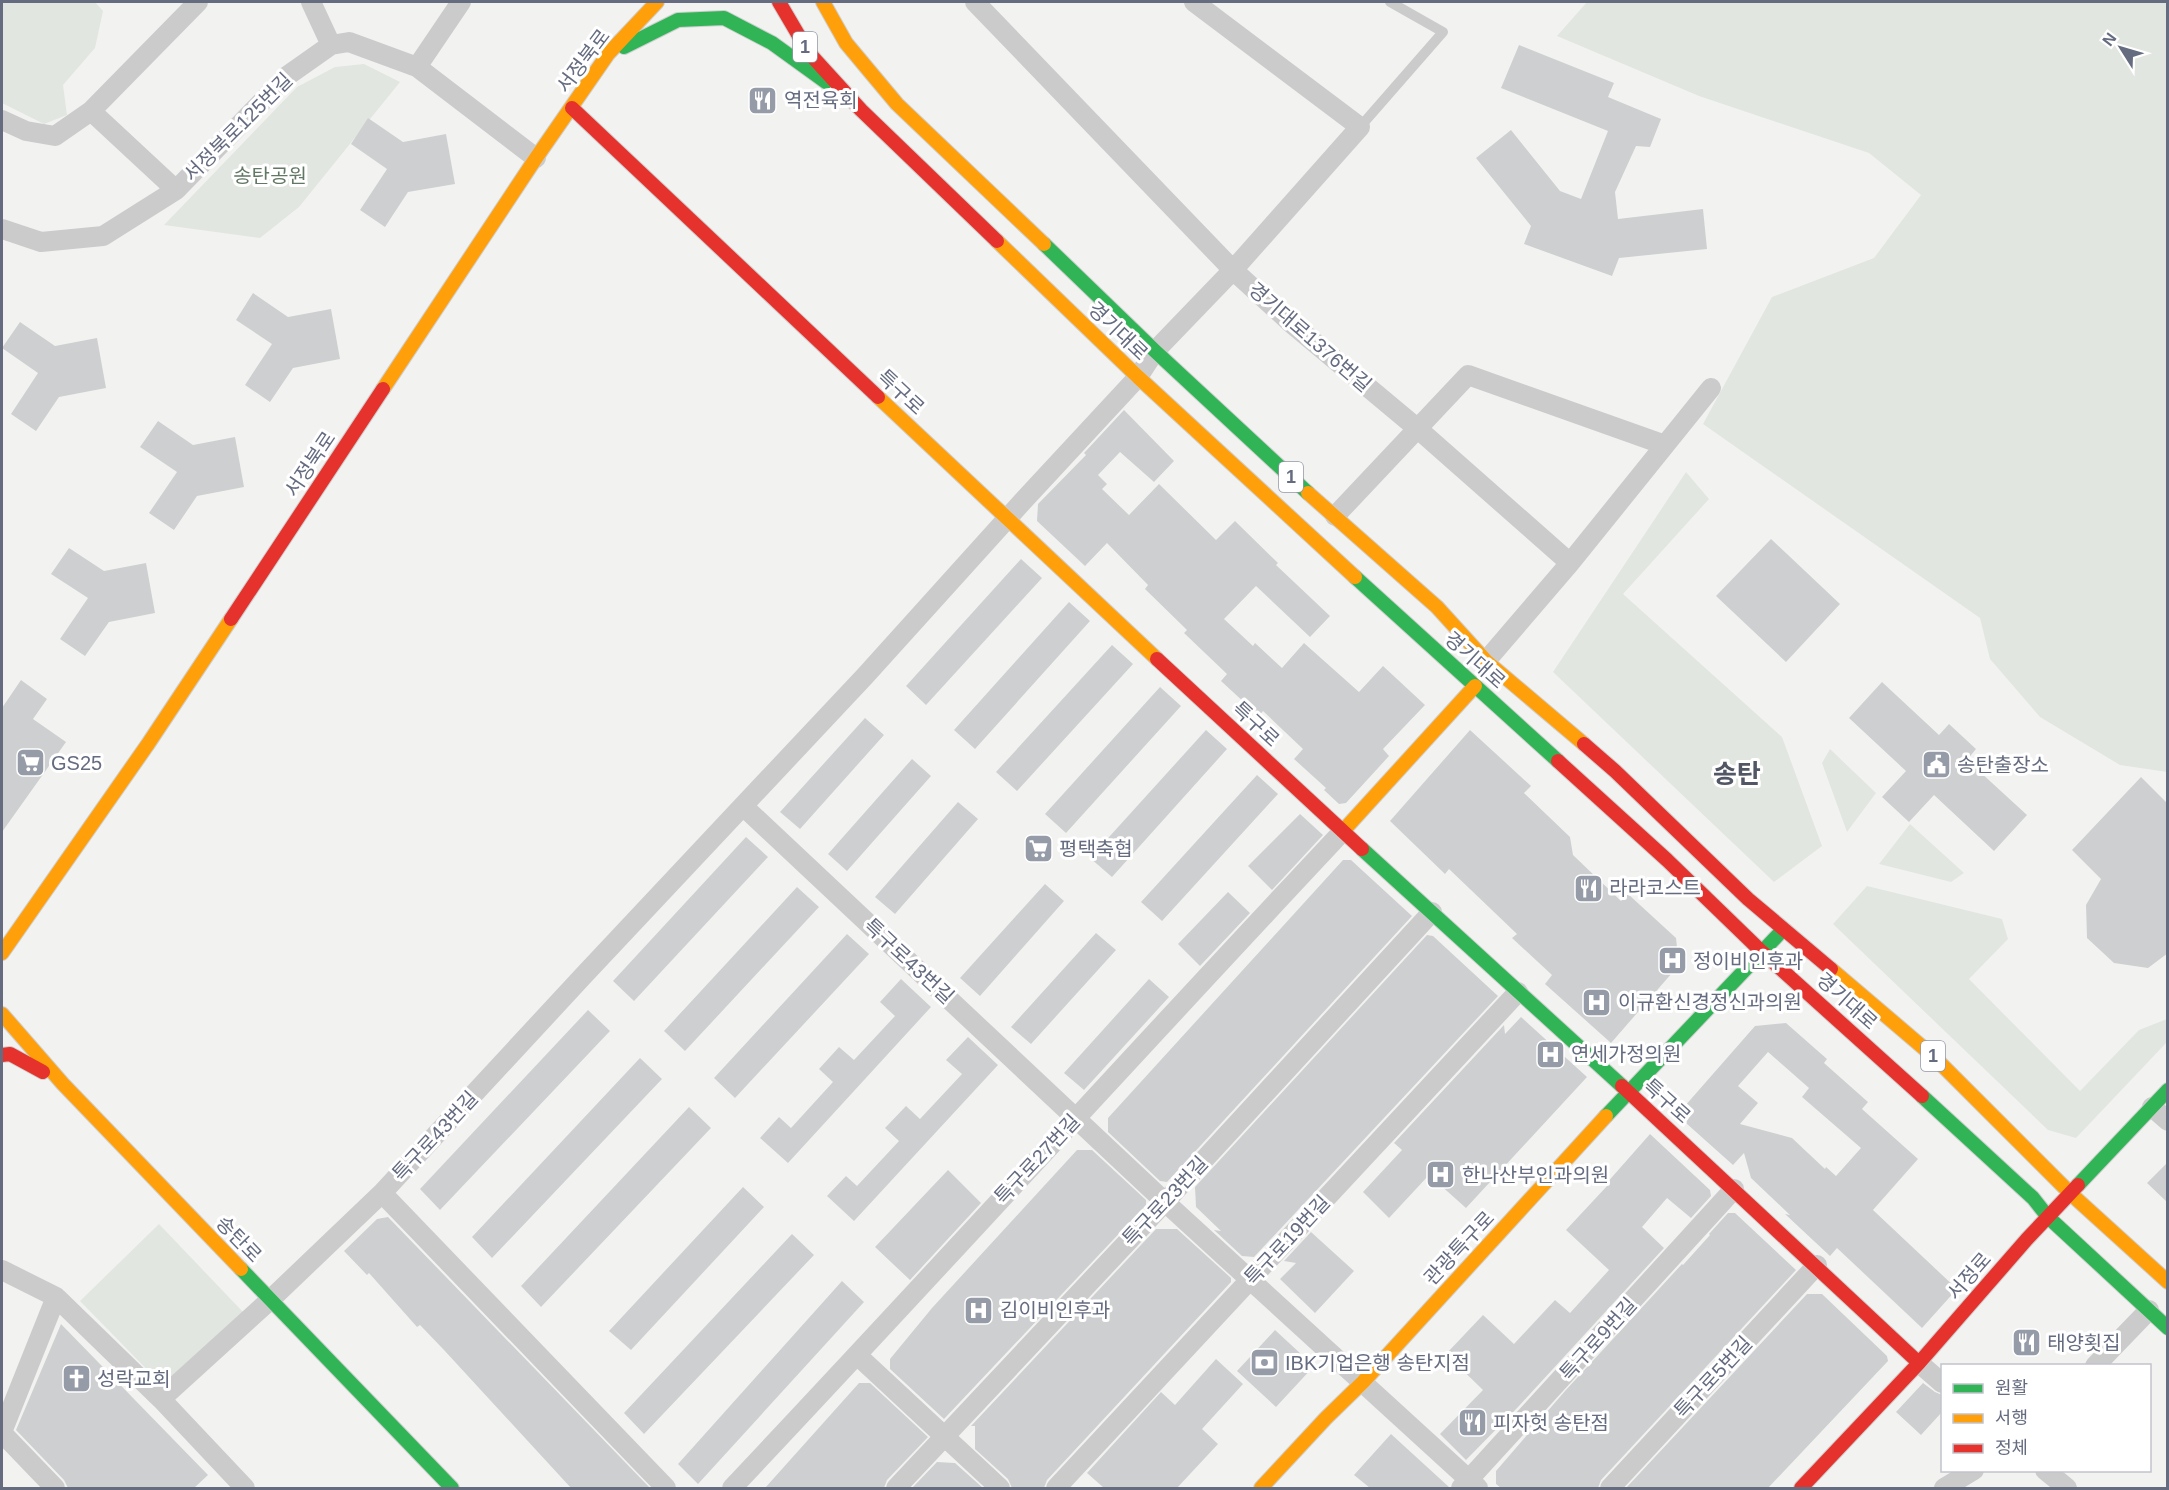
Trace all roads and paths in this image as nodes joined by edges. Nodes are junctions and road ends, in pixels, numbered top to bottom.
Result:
1 (198, 2) edge
2 (311, 2) edge
3 (461, 2) edge
4 (657, 2) edge
5 (779, 2) edge
6 (823, 2) edge
7 (975, 2) edge
8 (1194, 2) edge
9 (1390, 2) edge
10 (630, 12) dead end
11 (331, 45) junction
12 (608, 54) junction
13 (417, 67) junction
14 (839, 87) junction
15 (572, 108) junction
16 (91, 111) junction
17 (2, 120) edge
18 (1360, 127) junction
19 (536, 158) junction
20 (176, 190) junction
21 (2, 229) edge
22 (1233, 270) junction
23 (1155, 351) junction
24 (1138, 377) junction
25 (1711, 388) dead end
26 (1418, 429) junction
27 (1665, 445) junction
28 (1335, 516) junction
29 (1008, 520) junction
30 (1570, 563) junction
31 (1486, 661) junction
32 (1475, 686) junction
33 (743, 806) junction
34 (1343, 831) junction
35 (1432, 912) junction
36 (1784, 929) junction
37 (1762, 952) junction
38 (2, 953) edge
39 (1518, 993) junction
40 (2, 1014) edge
41 (2, 1055) edge
42 (63, 1084) junction
43 (2168, 1090) edge
44 (1628, 1092) junction
45 (2152, 1107) junction
46 (1076, 1116) junction
47 (2168, 1121) edge
48 (1734, 1189) junction
49 (382, 1193) junction
50 (2070, 1194) junction
51 (1165, 1202) junction
52 (2048, 1217) junction
53 (1816, 1265) junction
54 (2, 1270) edge
55 (1250, 1279) junction
56 (2168, 1282) edge
57 (56, 1297) junction
58 (270, 1300) junction
59 (2149, 1310) junction
60 (2168, 1328) edge
61 (857, 1355) junction
62 (1919, 1363) junction
63 (2096, 1364) edge
64 (1363, 1382) junction
65 (1941, 1382) edge
66 (161, 1399) junction
67 (2, 1432) edge
68 (945, 1436) junction
69 (1971, 1472) edge
70 (2047, 1472) edge
71 (1469, 1486) edge
72 (55, 1488) edge
73 (245, 1488) edge
74 (452, 1488) edge
75 (666, 1488) edge
76 (732, 1488) edge
77 (896, 1488) edge
78 (1000, 1488) edge
79 (1056, 1488) edge
80 (1261, 1488) edge
81 (1610, 1488) edge
82 (1801, 1488) edge
83 (1944, 1488) edge
84 (2067, 1488) edge

1 - 16 street
2 - 11 street
3 - 13 street
4 - 12 main road, 서정북로
5 - 14 main road, 경기대로 / 1
6 - 23 main road, 경기대로 / 1
7 - 22 street, 경기대로1376번길
8 - 18 street
9 - 18 lane
10 - 12 main road
11 - 13 street
11 - 20 street, 서정북로125번길
12 - 14 main road
12 - 15 main road, 서정북로
13 - 19 street
14 - 24 main road, 경기대로 / 1
15 - 19 main road, 서정북로
15 - 29 main road, 특구로
16 - 17 street
16 - 20 street, 서정북로125번길
18 - 22 street, 특구로43번길
19 - 38 main road, 서정북로
20 - 21 street, 서정북로125번길
22 - 23 street, 특구로43번길
22 - 26 street, 경기대로1376번길
23 - 24 street, 특구로43번길
23 - 28 main road, 경기대로 / 1
24 - 29 street, 특구로43번길
24 - 32 main road, 경기대로 / 1
25 - 27 street
26 - 27 street
26 - 28 street
26 - 30 street, 경기대로1376번길
27 - 30 street
28 - 31 main road, 경기대로 / 1
29 - 33 street, 특구로43번길
29 - 34 main road, 특구로
30 - 31 street
31 - 36 main road, 경기대로 / 1
32 - 34 main road
32 - 37 main road, 경기대로 / 1
33 - 46 street, 특구로43번길
33 - 49 street, 특구로43번길
34 - 35 main road, 특구로
34 - 46 street, 특구로27번길
35 - 39 main road, 특구로
35 - 51 street, 특구로23번길
36 - 37 main road, 관광특구로
36 - 50 main road, 경기대로 / 1
37 - 44 main road, 관광특구로
37 - 52 main road, 경기대로 / 1
39 - 44 main road, 특구로
39 - 55 street, 특구로19번길
40 - 42 main road, 송탄로
41 - 42 main road
42 - 58 main road, 송탄로
43 - 45 main road, 서정로
44 - 48 main road, 특구로
44 - 64 main road, 관광특구로
45 - 47 street
45 - 50 main road, 서정로
46 - 51 street, 특구로43번길
46 - 61 street, 특구로27번길
48 - 53 main road, 특구로
48 - 71 street, 특구로9번길
49 - 58 street
49 - 75 street, 특구로43번길
50 - 52 main road, 서정로
50 - 56 main road, 경기대로 / 1
51 - 55 street, 특구로43번길
51 - 68 street, 특구로23번길
52 - 59 main road, 경기대로 / 1
52 - 62 main road, 서정로
53 - 62 main road, 특구로
53 - 81 street, 특구로5번길
54 - 57 street
55 - 64 street, 특구로43번길
55 - 79 street, 특구로19번길
57 - 66 street
57 - 67 street
58 - 66 street
58 - 74 main road, 송탄로
59 - 60 main road, 경기대로 / 1
59 - 63 street
61 - 68 street
61 - 76 street, 특구로27번길
62 - 65 street
62 - 82 main road, 서정로
64 - 71 street, 특구로43번길
64 - 80 main road, 관광특구로
66 - 73 street
67 - 72 street
68 - 77 street, 특구로23번길
68 - 78 street
69 - 83 street
70 - 84 street

